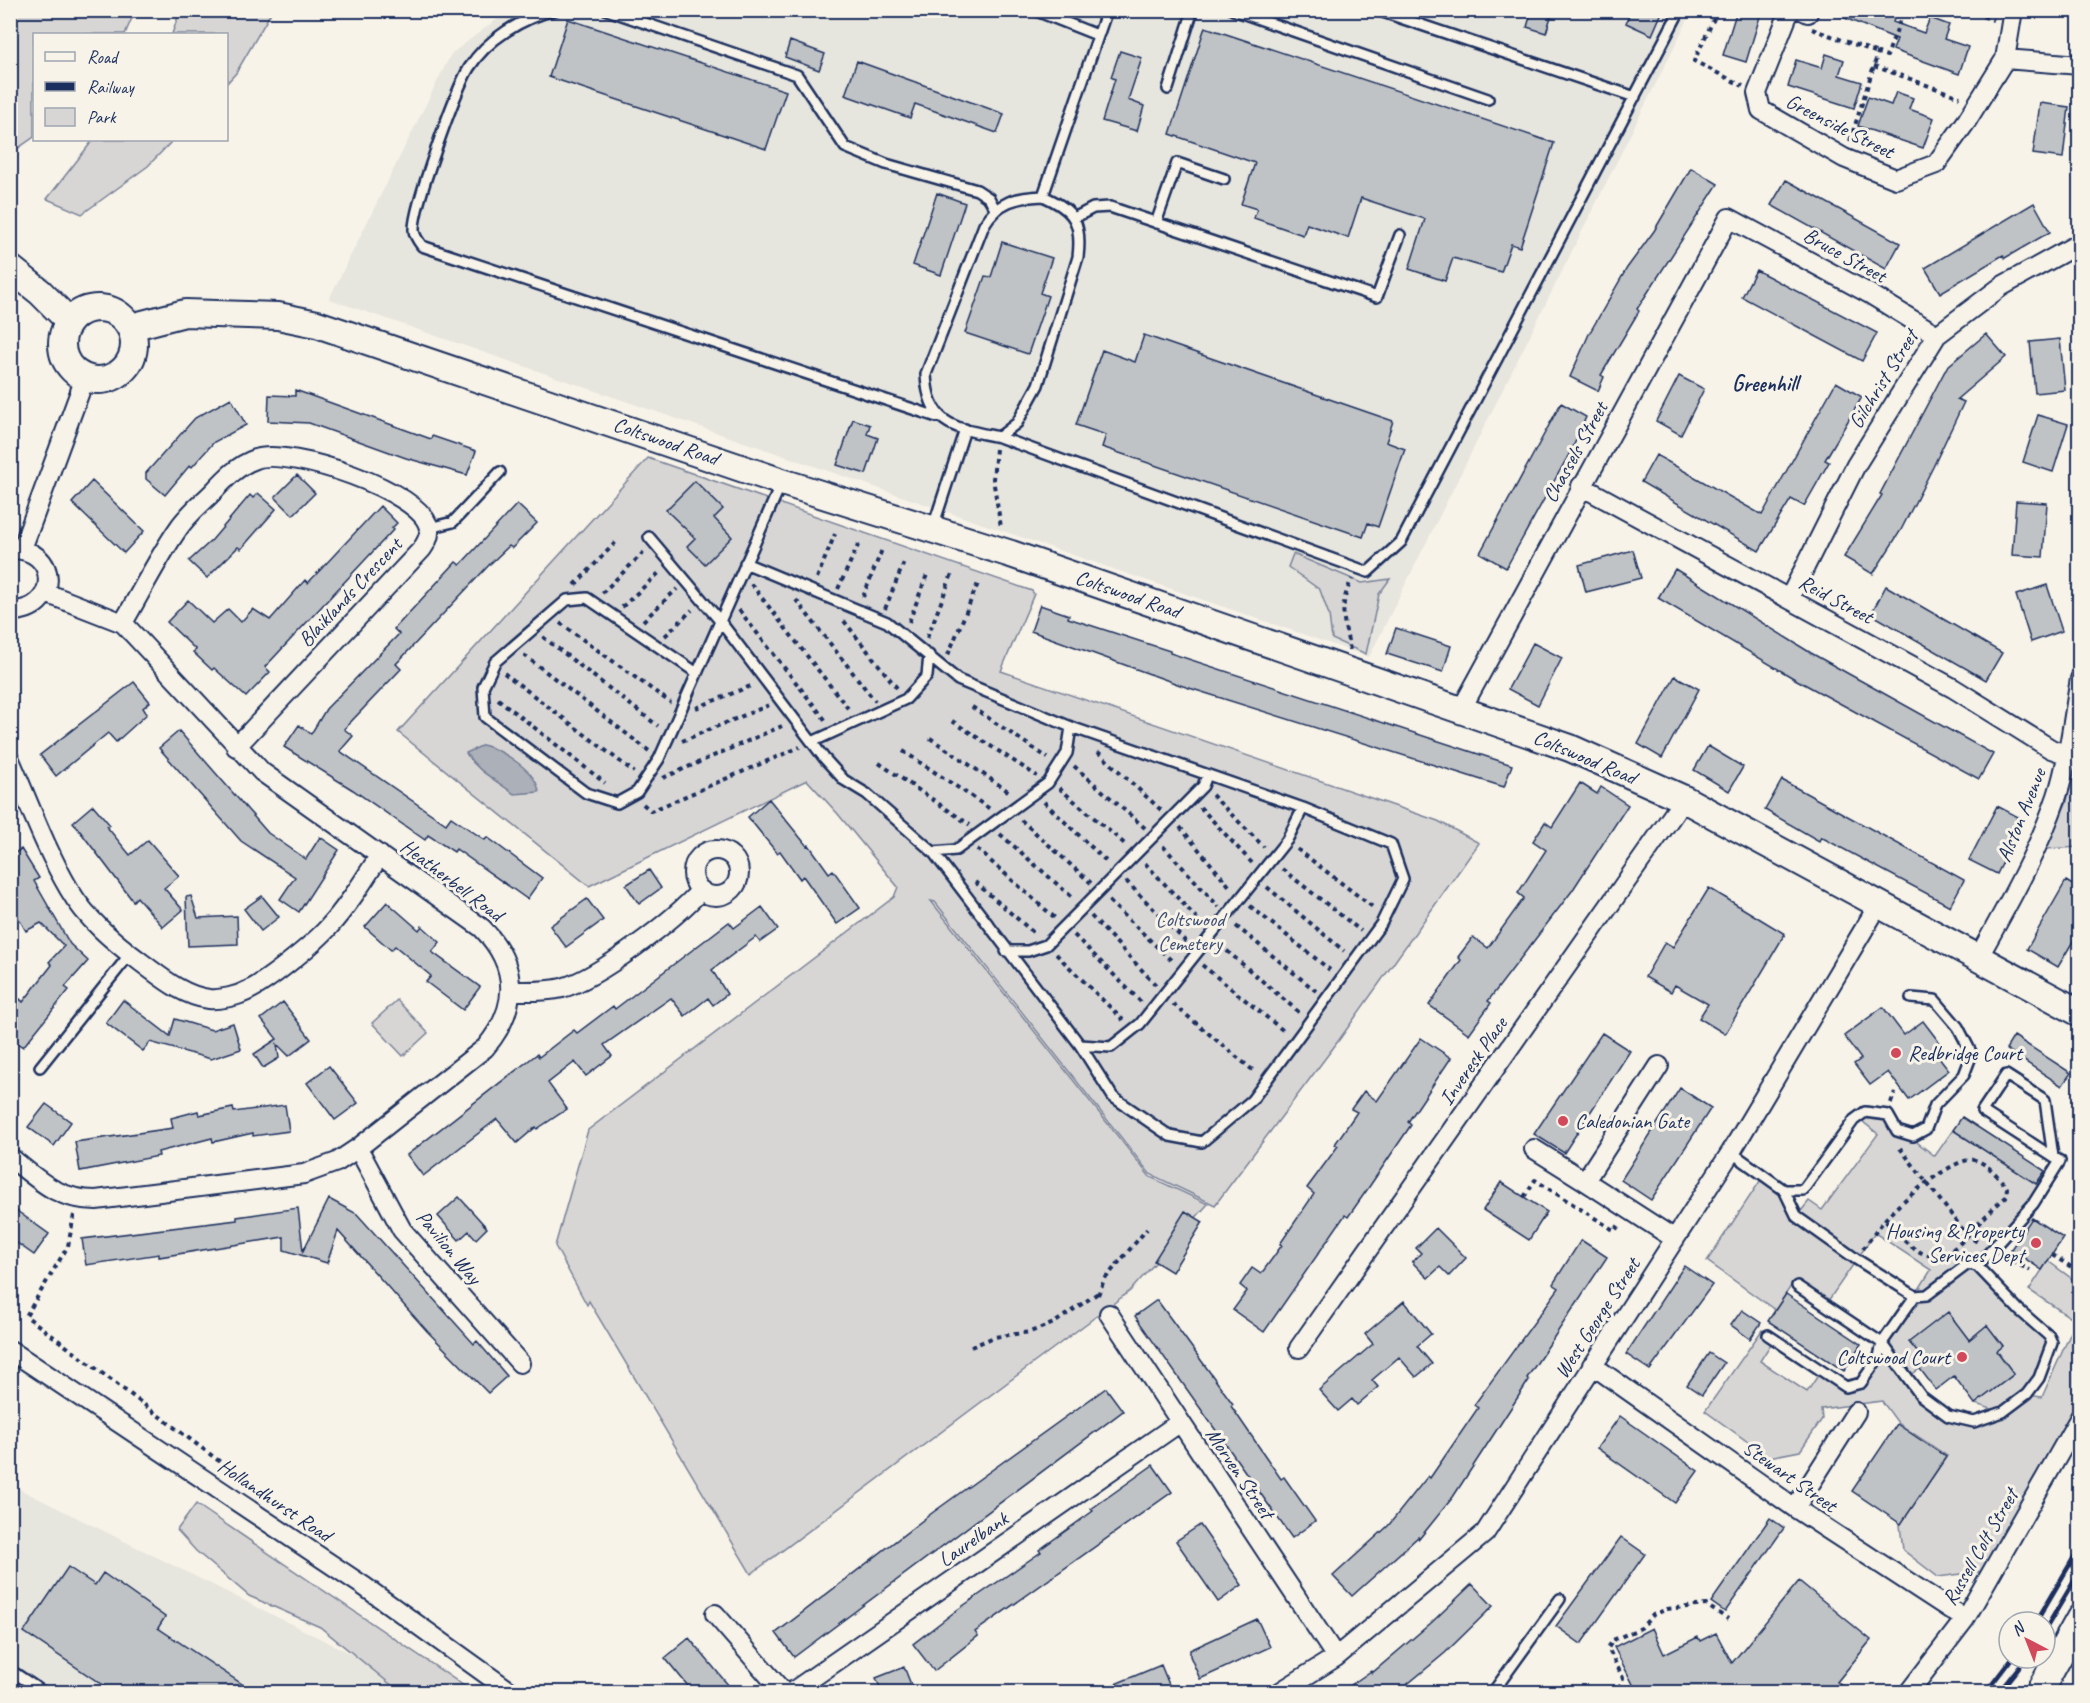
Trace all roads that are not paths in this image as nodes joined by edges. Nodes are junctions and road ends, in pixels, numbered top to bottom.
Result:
1 (555, 10) edge
2 (607, 10) edge
3 (1034, 10) edge
4 (1107, 10) edge
5 (1193, 10) edge
6 (1233, 10) edge
7 (1377, 10) edge
8 (1680, 10) edge
9 (1790, 10) edge
10 (2011, 19) edge
11 (1097, 35) junction
12 (2005, 59) junction
13 (2079, 65) edge
14 (1168, 89) dead end
15 (1635, 97) junction
16 (1488, 99) dead end
17 (1224, 179) dead end
18 (1043, 196) junction
19 (995, 208) junction
20 (1074, 218) junction
21 (1729, 218) joint
22 (1156, 223) junction
23 (1400, 235) dead end
24 (2079, 243) edge
25 (10, 268) edge
26 (69, 321) junction
27 (131, 327) junction
28 (1937, 335) junction
29 (86, 378) junction
30 (937, 417) junction
31 (964, 429) junction
32 (999, 436) junction
33 (500, 472) dead end
34 (782, 482) junction
35 (1581, 486) junction
36 (429, 528) junction
37 (932, 530) junction
38 (652, 539) road end
39 (16, 549) edge
40 (743, 567) junction
41 (46, 593) junction
42 (1789, 599) junction
43 (10, 611) edge
44 (720, 621) junction
45 (123, 623) junction
46 (926, 652) junction
47 (697, 673) junction
48 (2079, 679) edge
49 (1462, 708) junction
50 (1071, 727) junction
51 (812, 742) junction
52 (236, 747) junction
53 (2068, 755) junction
54 (10, 760) edge
55 (1207, 775) junction
56 (1684, 799) junction
57 (1303, 808) junction
58 (933, 852) junction
59 (380, 855) junction
60 (701, 890) dead end
61 (1879, 904) junction
62 (1006, 951) junction
63 (130, 954) junction
64 (1978, 958) junction
65 (511, 991) junction
66 (1911, 998) dead end
67 (2079, 1013) edge
68 (1080, 1046) junction
69 (1659, 1066) dead end
70 (40, 1067) dead end
71 (358, 1149) junction
72 (1534, 1149) dead end
73 (1731, 1152) junction
74 (10, 1157) edge
75 (2053, 1157) junction
76 (1585, 1181) junction
77 (1784, 1190) junction
78 (1675, 1239) junction
79 (1977, 1266) junction
80 (1797, 1286) dead end
81 (1915, 1296) junction
82 (1109, 1314) road end
83 (1768, 1335) dead end
84 (1882, 1343) junction
85 (1299, 1348) dead end
86 (10, 1350) edge
87 (520, 1364) dead end
88 (1592, 1365) junction
89 (1856, 1412) dead end
90 (2079, 1418) edge
91 (1179, 1423) junction
92 (1795, 1508) junction
93 (1560, 1599) dead end
94 (715, 1614) dead end
95 (2079, 1617) edge
96 (1965, 1619) junction
97 (1336, 1657) junction
98 (10, 1670) edge
99 (43, 1692) edge
100 (511, 1692) edge
101 (783, 1692) edge
102 (792, 1692) edge
103 (1280, 1692) edge
104 (1493, 1692) edge
105 (1909, 1692) edge
106 (2039, 1692) edge

1 - 30 lane
2 - 19 lane
3 - 11 lane
4 - 11 lane
5 - 14 lane
6 - 16 lane
7 - 15 lane
8 - 15 lane
9 - 12 street, Greenside Street
10 - 12 street, Greenside Street
11 - 18 lane
12 - 13 street
15 - 32 lane
17 - 22 lane
18 - 19 lane
18 - 20 lane
19 - 30 lane
20 - 22 lane
20 - 32 lane
21 - 28 street, Bruce Street
21 - 35 street, Chassels Street
22 - 23 lane
24 - 28 street, Gilchrist Street
25 - 26 main road
26 - 27 main road
26 - 29 main road
27 - 29 main road
27 - 34 main road, Coltswood Road
28 - 42 street, Gilchrist Street
29 - 39 street
30 - 31 lane
31 - 32 lane
31 - 37 lane
33 - 36 lane
34 - 37 main road, Coltswood Road
34 - 40 lane
35 - 42 street, Reid Street
35 - 49 street, Chassels Street
36 - 45 street, Blaiklands Crescent
36 - 52 street, Blaiklands Crescent
37 - 49 main road, Coltswood Road
38 - 44 lane
39 - 41 street
40 - 44 lane
40 - 46 lane
41 - 43 street
41 - 45 street, Heatherbell Road
42 - 53 street, Reid Street
44 - 47 lane
44 - 51 lane
45 - 52 street, Heatherbell Road
46 - 50 lane
46 - 51 lane
47 - 47 lane
48 - 53 street, Alston Avenue
49 - 56 main road, Coltswood Road
50 - 55 lane
50 - 58 lane
51 - 58 lane
52 - 59 street, Heatherbell Road
53 - 64 street, Alston Avenue
54 - 63 street
55 - 57 lane
55 - 62 lane
56 - 61 main road, Coltswood Road
56 - 85 street, Inveresk Place
57 - 68 lane
57 - 68 lane
58 - 62 lane
59 - 63 street
59 - 65 street, Heatherbell Road
60 - 65 street
61 - 64 main road, Coltswood Road
61 - 73 street, West George Street
62 - 68 lane
63 - 70 lane
64 - 67 main road, Coltswood Road
65 - 71 street, Heatherbell Road
66 - 77 lane
69 - 76 street
71 - 74 street, Heatherbell Road
71 - 87 street, Pavilion Way
72 - 76 street
73 - 77 lane
73 - 78 street, West George Street
75 - 75 lane
75 - 79 lane
76 - 78 street
77 - 81 lane
78 - 88 street, West George Street
79 - 81 lane
79 - 84 lane
80 - 84 lane
81 - 84 lane
82 - 91 street, Morven Street
83 - 84 lane
86 - 100 street, Hollandhurst Road
88 - 92 street, Stewart Street
88 - 97 street, West George Street
89 - 92 street
90 - 96 street, Russell Colt Street
91 - 97 street, Morven Street
91 - 102 street, Laurelbank
92 - 96 street, Stewart Street
93 - 104 lane
94 - 101 street
95 - 106 main road
96 - 105 street, Russell Colt Street
97 - 103 street, West George Street
98 - 99 lane

